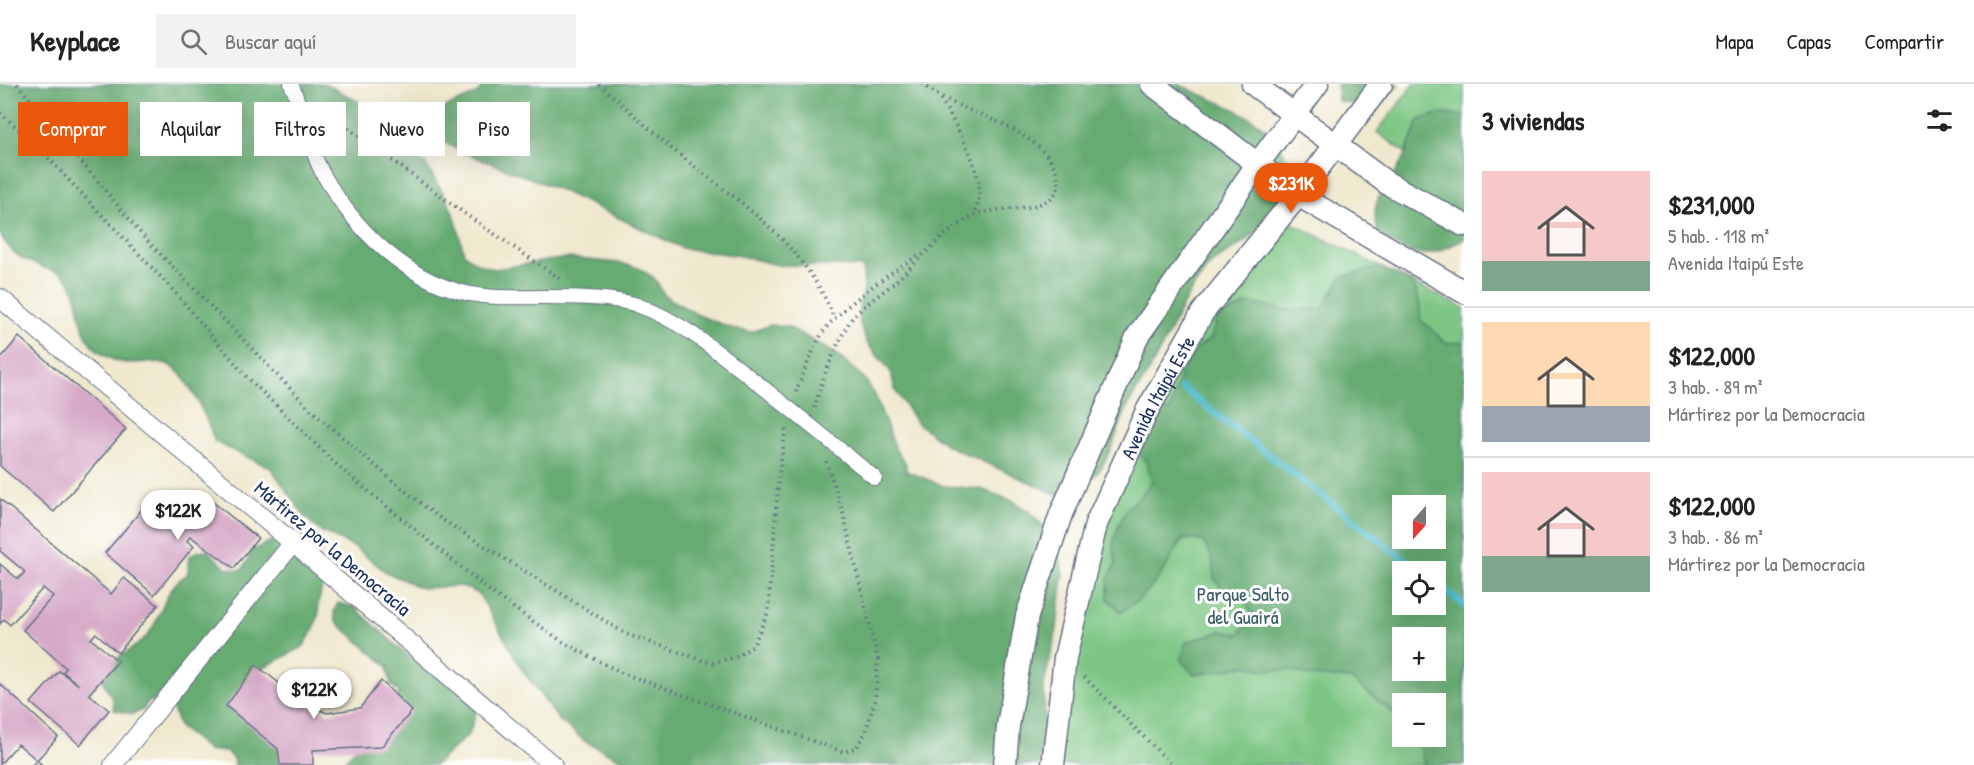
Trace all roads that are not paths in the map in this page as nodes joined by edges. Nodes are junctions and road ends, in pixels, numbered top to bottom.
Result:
1 (1152, 84) edge
2 (1253, 84) edge
3 (1317, 84) edge
4 (1381, 84) edge
5 (292, 86) edge
6 (1293, 115) junction
7 (1334, 145) junction
8 (1257, 165) junction
9 (1298, 195) junction
10 (1464, 225) edge
11 (1464, 292) edge
12 (0, 298) edge
13 (875, 478) dead end
14 (294, 543) junction
15 (113, 765) edge
16 (553, 765) edge
17 (1005, 765) edge
18 (1053, 765) edge

1 - 8 street
2 - 6 street
3 - 6 street, Avenida Itaipú Este
4 - 7 street, Avenida Itaipú Este
5 - 13 street
6 - 7 street
6 - 8 street, Avenida Itaipú Este
7 - 9 street, Avenida Itaipú Este
7 - 10 street
8 - 9 street
8 - 17 street, Avenida Itaipú Este
9 - 11 street
9 - 18 street, Avenida Itaipú Este
12 - 14 street, Mártirez por la Democracia
14 - 15 street
14 - 16 street, Mártirez por la Democracia

